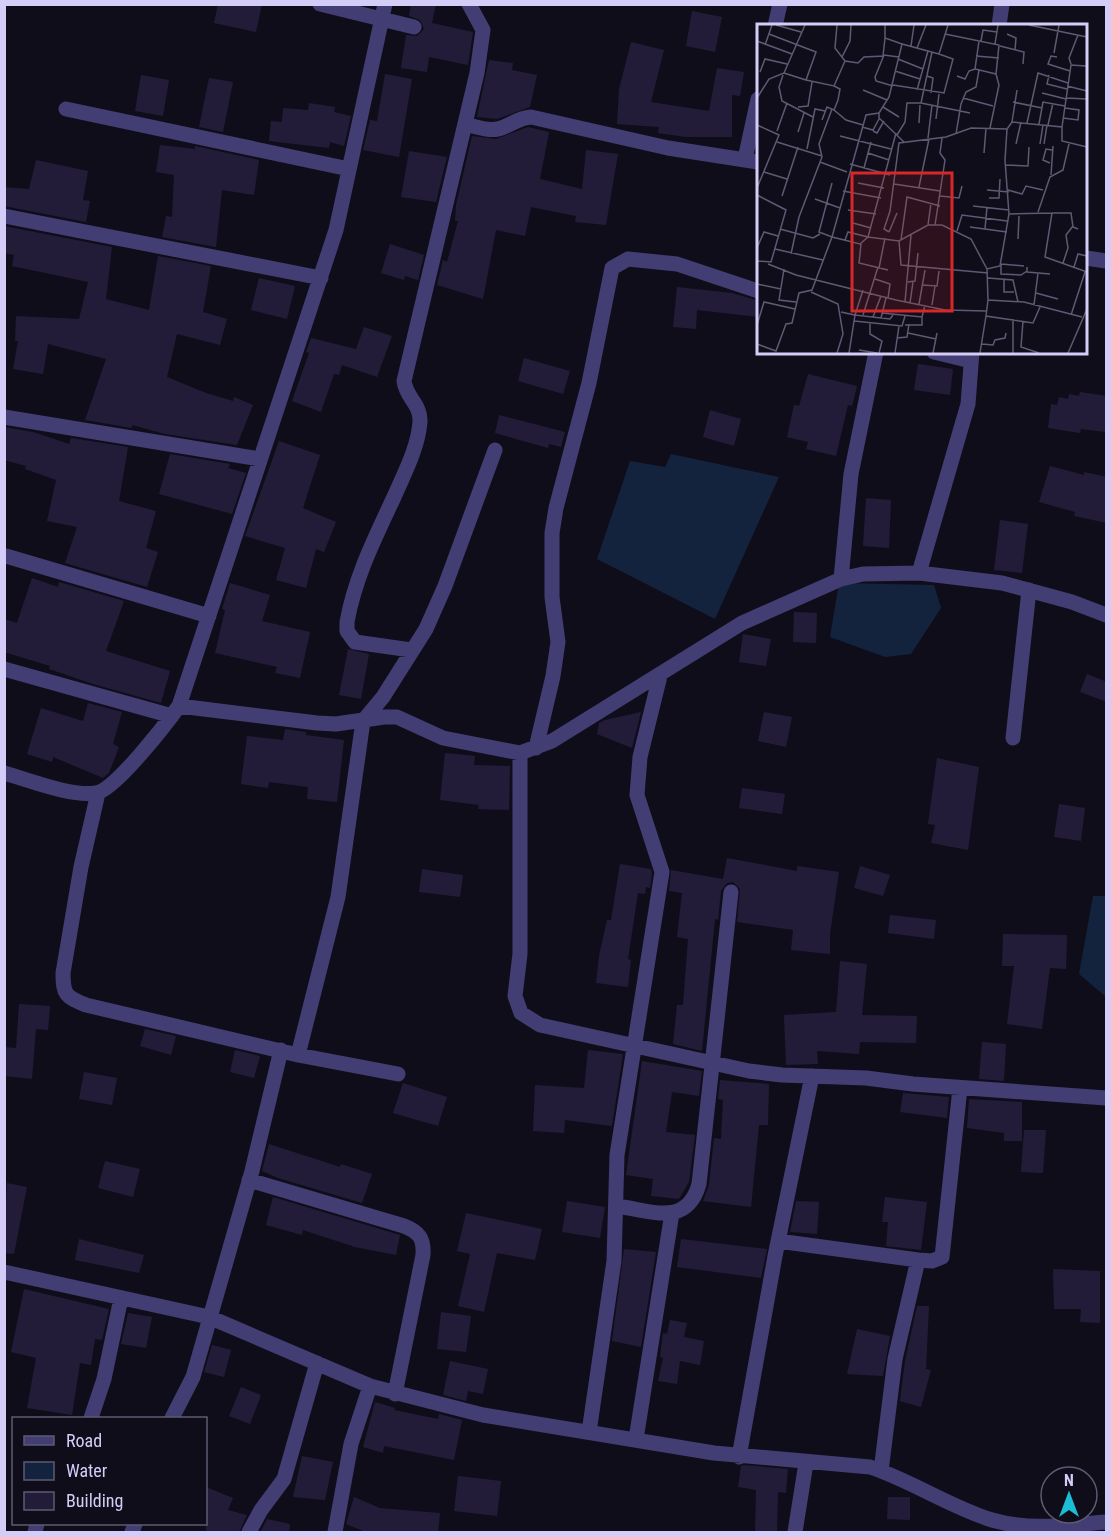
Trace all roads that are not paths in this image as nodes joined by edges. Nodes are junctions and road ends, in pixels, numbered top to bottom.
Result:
1 (320, 4) edge
2 (385, 4) edge
3 (469, 4) edge
4 (780, 4) edge
5 (1002, 4) edge
6 (382, 21) junction
7 (775, 24) edge
8 (999, 24) edge
9 (414, 27) dead end
10 (66, 109) dead end
11 (757, 117) edge
12 (465, 124) junction
13 (752, 161) edge
14 (349, 169) junction
15 (4, 216) edge
16 (1087, 258) edge
17 (1107, 261) edge
18 (321, 278) junction
19 (757, 290) edge
20 (876, 354) edge
21 (949, 354) edge
22 (972, 357) edge
23 (4, 417) edge
24 (495, 450) dead end
25 (260, 459) junction
26 (6, 556) edge
27 (919, 573) junction
28 (841, 579) junction
29 (1029, 590) junction
30 (1107, 615) edge
31 (209, 616) junction
32 (411, 650) junction
33 (4, 669) edge
34 (660, 676) junction
35 (176, 711) junction
36 (363, 721) junction
37 (1012, 738) dead end
38 (536, 748) junction
39 (520, 753) junction
40 (4, 773) edge
41 (98, 793) junction
42 (731, 892) dead end
43 (634, 1047) junction
44 (281, 1050) junction
45 (298, 1055) junction
46 (711, 1061) junction
47 (398, 1074) dead end
48 (812, 1076) junction
49 (960, 1088) junction
50 (1107, 1098) edge
51 (249, 1180) junction
52 (617, 1206) junction
53 (672, 1213) junction
54 (778, 1241) junction
55 (918, 1260) junction
56 (4, 1272) edge
57 (121, 1298) junction
58 (209, 1317) junction
59 (316, 1363) junction
60 (370, 1386) junction
61 (395, 1394) junction
62 (92, 1417) edge
63 (173, 1417) edge
64 (589, 1432) junction
65 (636, 1440) junction
66 (739, 1456) junction
67 (806, 1463) junction
68 (881, 1471) junction
69 (1107, 1522) edge
70 (249, 1533) edge
71 (335, 1533) edge
72 (795, 1533) edge

1 - 6 street
2 - 6 street
3 - 12 street
4 - 7 street
5 - 8 street
6 - 9 street
6 - 14 street
10 - 14 street
11 - 13 street
12 - 13 street
12 - 32 street
14 - 18 street
15 - 18 street
16 - 17 street
18 - 25 street
19 - 38 street
20 - 28 street
21 - 22 street
22 - 27 street
23 - 25 street
24 - 32 street
25 - 31 street
26 - 31 street
27 - 28 street
27 - 29 street
28 - 34 street
29 - 30 street
29 - 37 street
31 - 35 street
32 - 36 street
33 - 35 street
34 - 38 street
34 - 43 street
35 - 36 street
35 - 41 street
36 - 39 street
36 - 45 street
38 - 39 street
39 - 43 street
40 - 41 street
41 - 44 street
42 - 46 street
43 - 46 street
43 - 52 street
44 - 45 street
44 - 51 street
45 - 47 street
46 - 48 street
46 - 53 street
48 - 49 street
48 - 54 street
49 - 50 street
49 - 55 street
51 - 58 street
51 - 61 street
52 - 53 street
52 - 64 street
53 - 65 street
54 - 55 street
54 - 66 street
55 - 68 street
56 - 57 street
57 - 58 street
57 - 62 street
58 - 59 street
58 - 63 street
59 - 60 street
59 - 70 street
60 - 61 street
60 - 71 street
61 - 64 street
64 - 65 street
65 - 66 street
66 - 67 street
67 - 68 street
67 - 72 street
68 - 69 street

